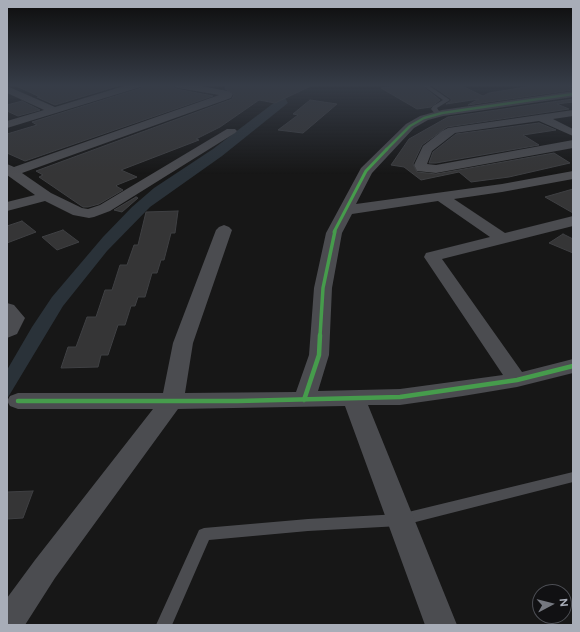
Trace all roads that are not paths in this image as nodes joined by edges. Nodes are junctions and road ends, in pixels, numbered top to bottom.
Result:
1 (43, 114) edge
2 (177, 114) edge
3 (436, 114) edge
4 (560, 114) edge
5 (542, 118) junction
6 (7, 125) edge
7 (231, 131) dead end
8 (573, 133) edge
9 (573, 144) edge
10 (9, 170) edge
11 (573, 175) edge
12 (46, 196) junction
13 (441, 197) junction
14 (7, 207) edge
15 (345, 210) junction
16 (573, 221) edge
17 (224, 230) dead end
18 (503, 239) junction
19 (7, 309) edge
20 (7, 332) edge
21 (573, 366) edge
22 (516, 380) junction
23 (354, 399) junction
24 (172, 400) junction
25 (304, 400) junction
26 (18, 401) dead end
27 (573, 477) edge
28 (400, 520) junction
29 (7, 624) edge
30 (164, 625) edge
31 (441, 625) edge

1 - 6 street
2 - 10 street
3 - 15 street
4 - 5 street
5 - 8 street
5 - 9 street
7 - 12 street
10 - 12 street
11 - 13 street
12 - 14 street
13 - 15 street
13 - 18 street
15 - 25 street
16 - 18 street
17 - 24 street
18 - 22 street
19 - 20 street
21 - 22 street
22 - 23 street
23 - 25 street
23 - 28 street
24 - 25 street
24 - 26 street
24 - 29 street
27 - 28 lane
28 - 30 lane
28 - 31 street

